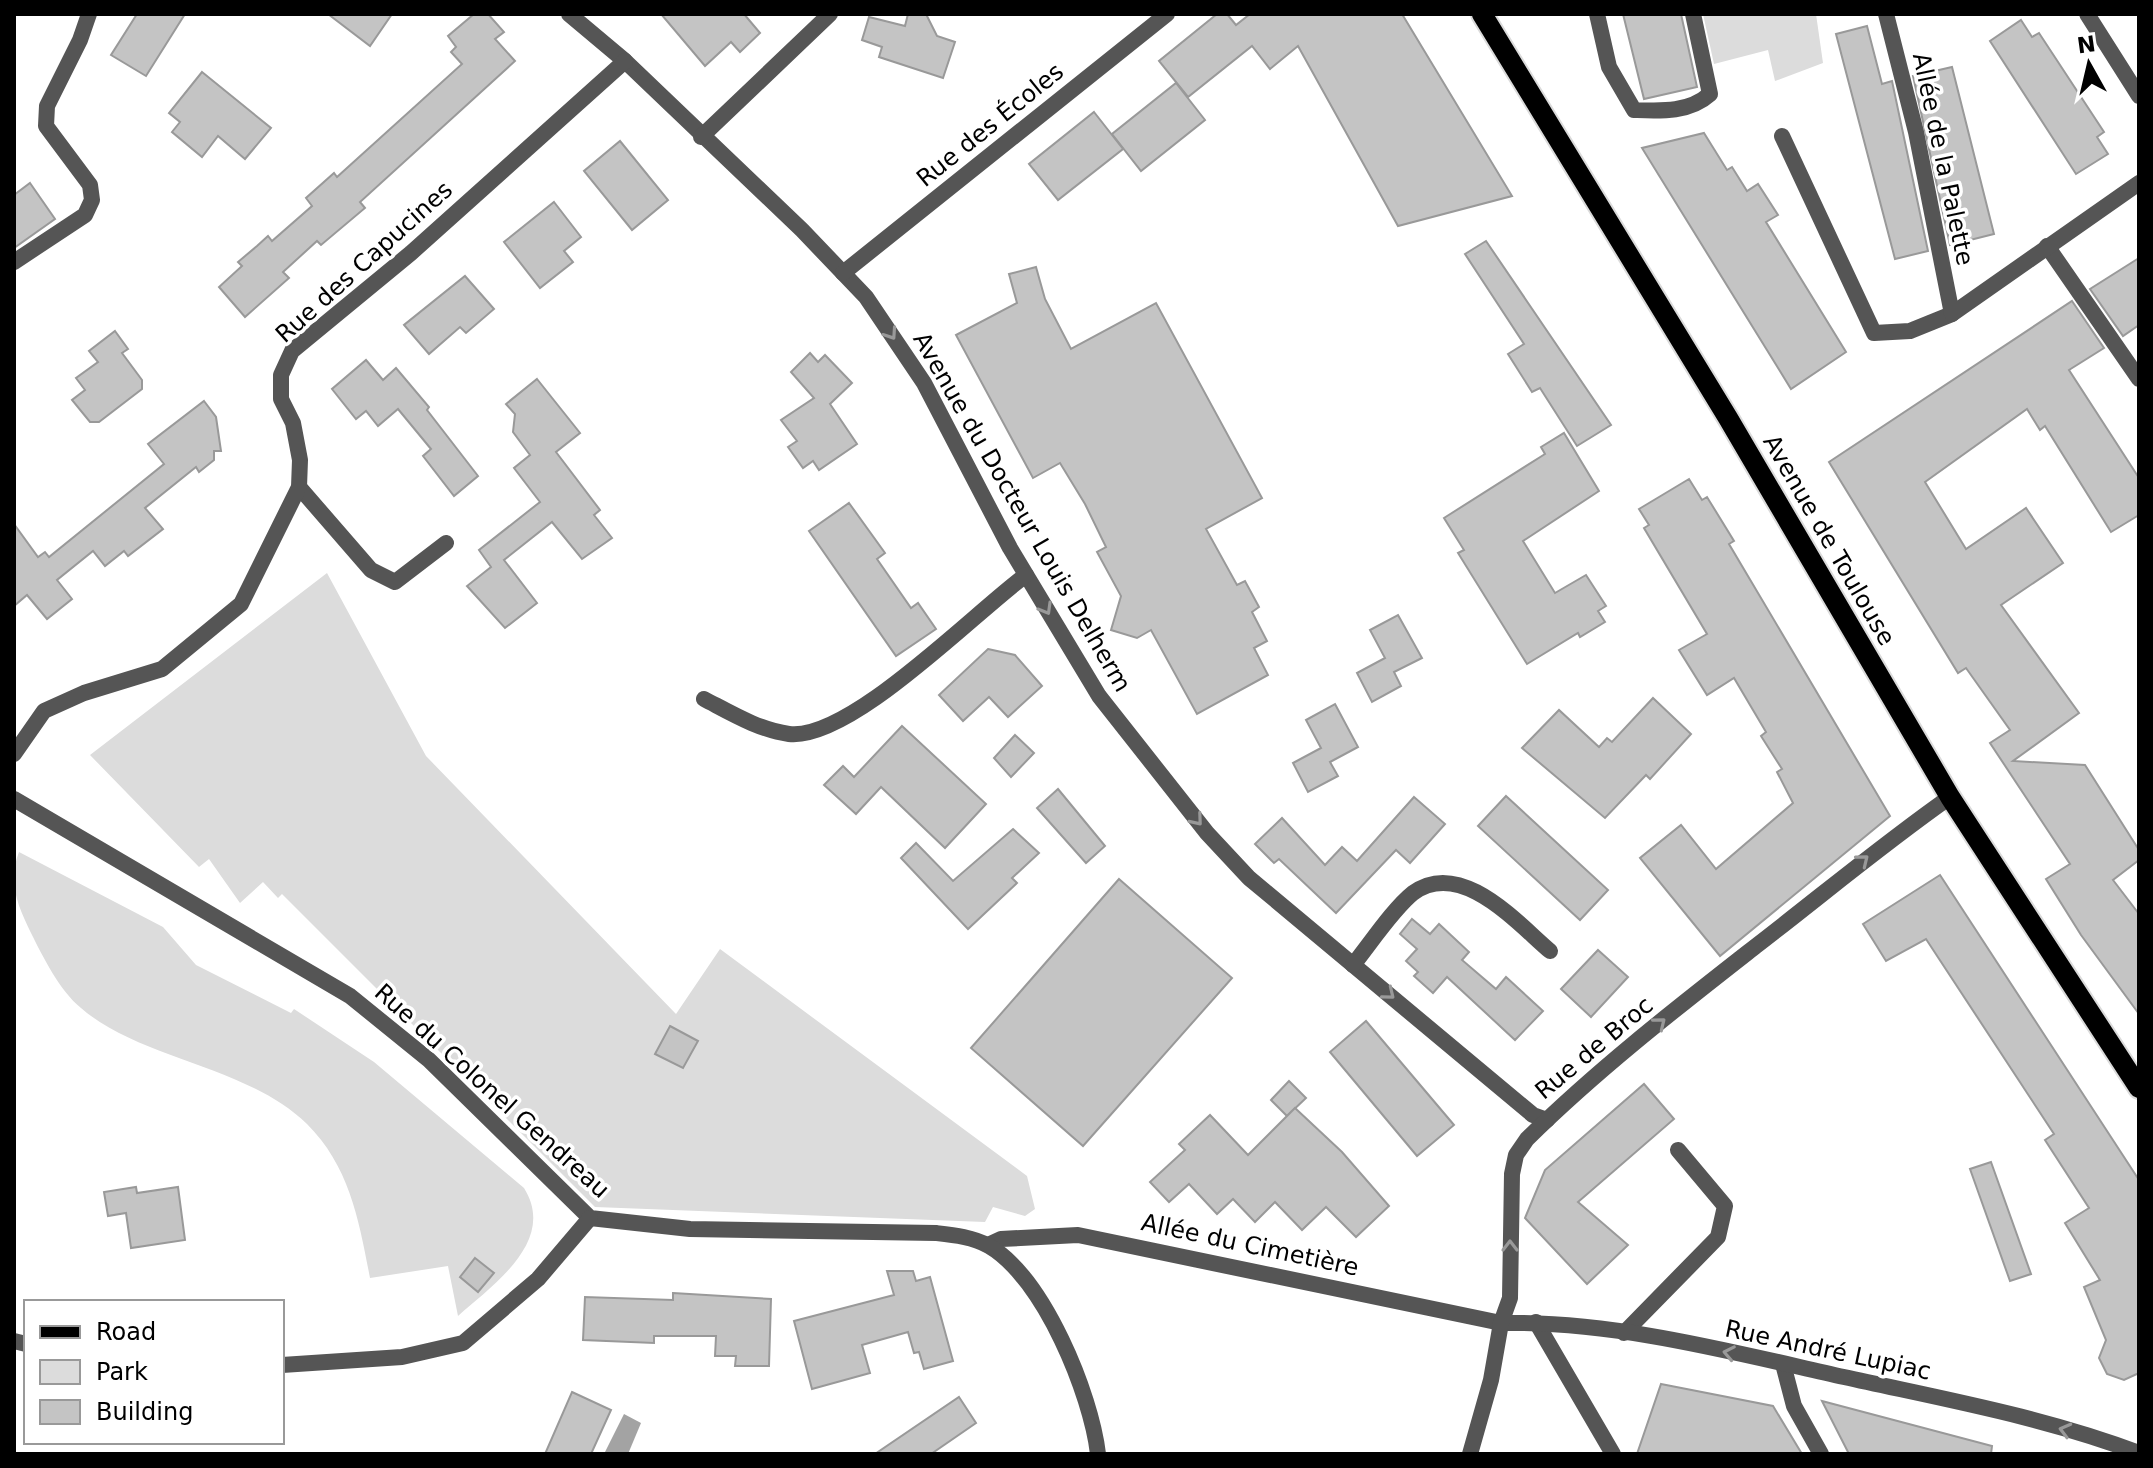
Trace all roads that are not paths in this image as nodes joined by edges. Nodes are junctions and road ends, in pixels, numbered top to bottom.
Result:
1 (89, 14) edge
2 (569, 14) edge
3 (830, 14) edge
4 (1167, 14) edge
5 (1482, 14) edge
6 (1597, 14) edge
7 (1693, 14) edge
8 (1886, 14) edge
9 (2087, 14) edge
10 (625, 61) junction
11 (2139, 96) edge
12 (1782, 136) dead end
13 (701, 137) junction
14 (2139, 183) edge
15 (2047, 246) junction
16 (14, 262) edge
17 (843, 273) junction
18 (1952, 314) junction
19 (2139, 379) edge
20 (299, 487) junction
21 (446, 543) dead end
22 (1026, 575) junction
23 (704, 699) dead end
24 (14, 754) edge
25 (1950, 797) junction
26 (14, 799) edge
27 (1550, 951) dead end
28 (1353, 965) junction
29 (2139, 1088) edge
30 (1547, 1120) junction
31 (1678, 1150) dead end
32 (590, 1218) junction
33 (988, 1245) junction
34 (1536, 1322) junction
35 (1501, 1323) junction
36 (1624, 1333) junction
37 (1783, 1364) junction
38 (284, 1365) edge
39 (2139, 1453) edge
40 (1098, 1454) edge
41 (1470, 1454) edge
42 (1613, 1454) edge
43 (1821, 1454) edge

1 - 16 street
2 - 10 street, Avenue du Docteur Louis Delherm
3 - 13 street
4 - 17 street, Rue des Écoles
5 - 25 main road, Avenue de Toulouse
6 - 7 street
8 - 18 street, Allée de la Palette
9 - 11 street
10 - 13 street, Avenue du Docteur Louis Delherm
10 - 20 street, Rue des Capucines
12 - 18 street
13 - 17 street, Avenue du Docteur Louis Delherm
14 - 15 street
15 - 18 street
15 - 19 street
17 -> 22 street, Avenue du Docteur Louis Delherm
20 - 21 street
20 - 24 street, Rue des Capucines
22 - 23 street
22 -> 28 street, Avenue du Docteur Louis Delherm
25 - 29 main road, Avenue de Toulouse
30 -> 25 street, Rue de Broc
26 - 32 street, Rue du Colonel Gendreau
27 - 28 street
28 -> 30 street, Avenue du Docteur Louis Delherm
35 -> 30 street, Rue de Broc
31 - 36 street
32 - 33 street, Rue du Colonel Gendreau
32 - 38 street
33 - 35 street, Allée du Cimetière
33 - 40 street, Rue du Colonel Gendreau
34 - 35 street, Rue André Lupiac
34 - 36 street, Rue André Lupiac
34 - 42 street
35 - 41 street, Rue de Broc
37 -> 36 street, Rue André Lupiac
39 -> 37 street, Rue André Lupiac
37 - 43 street

